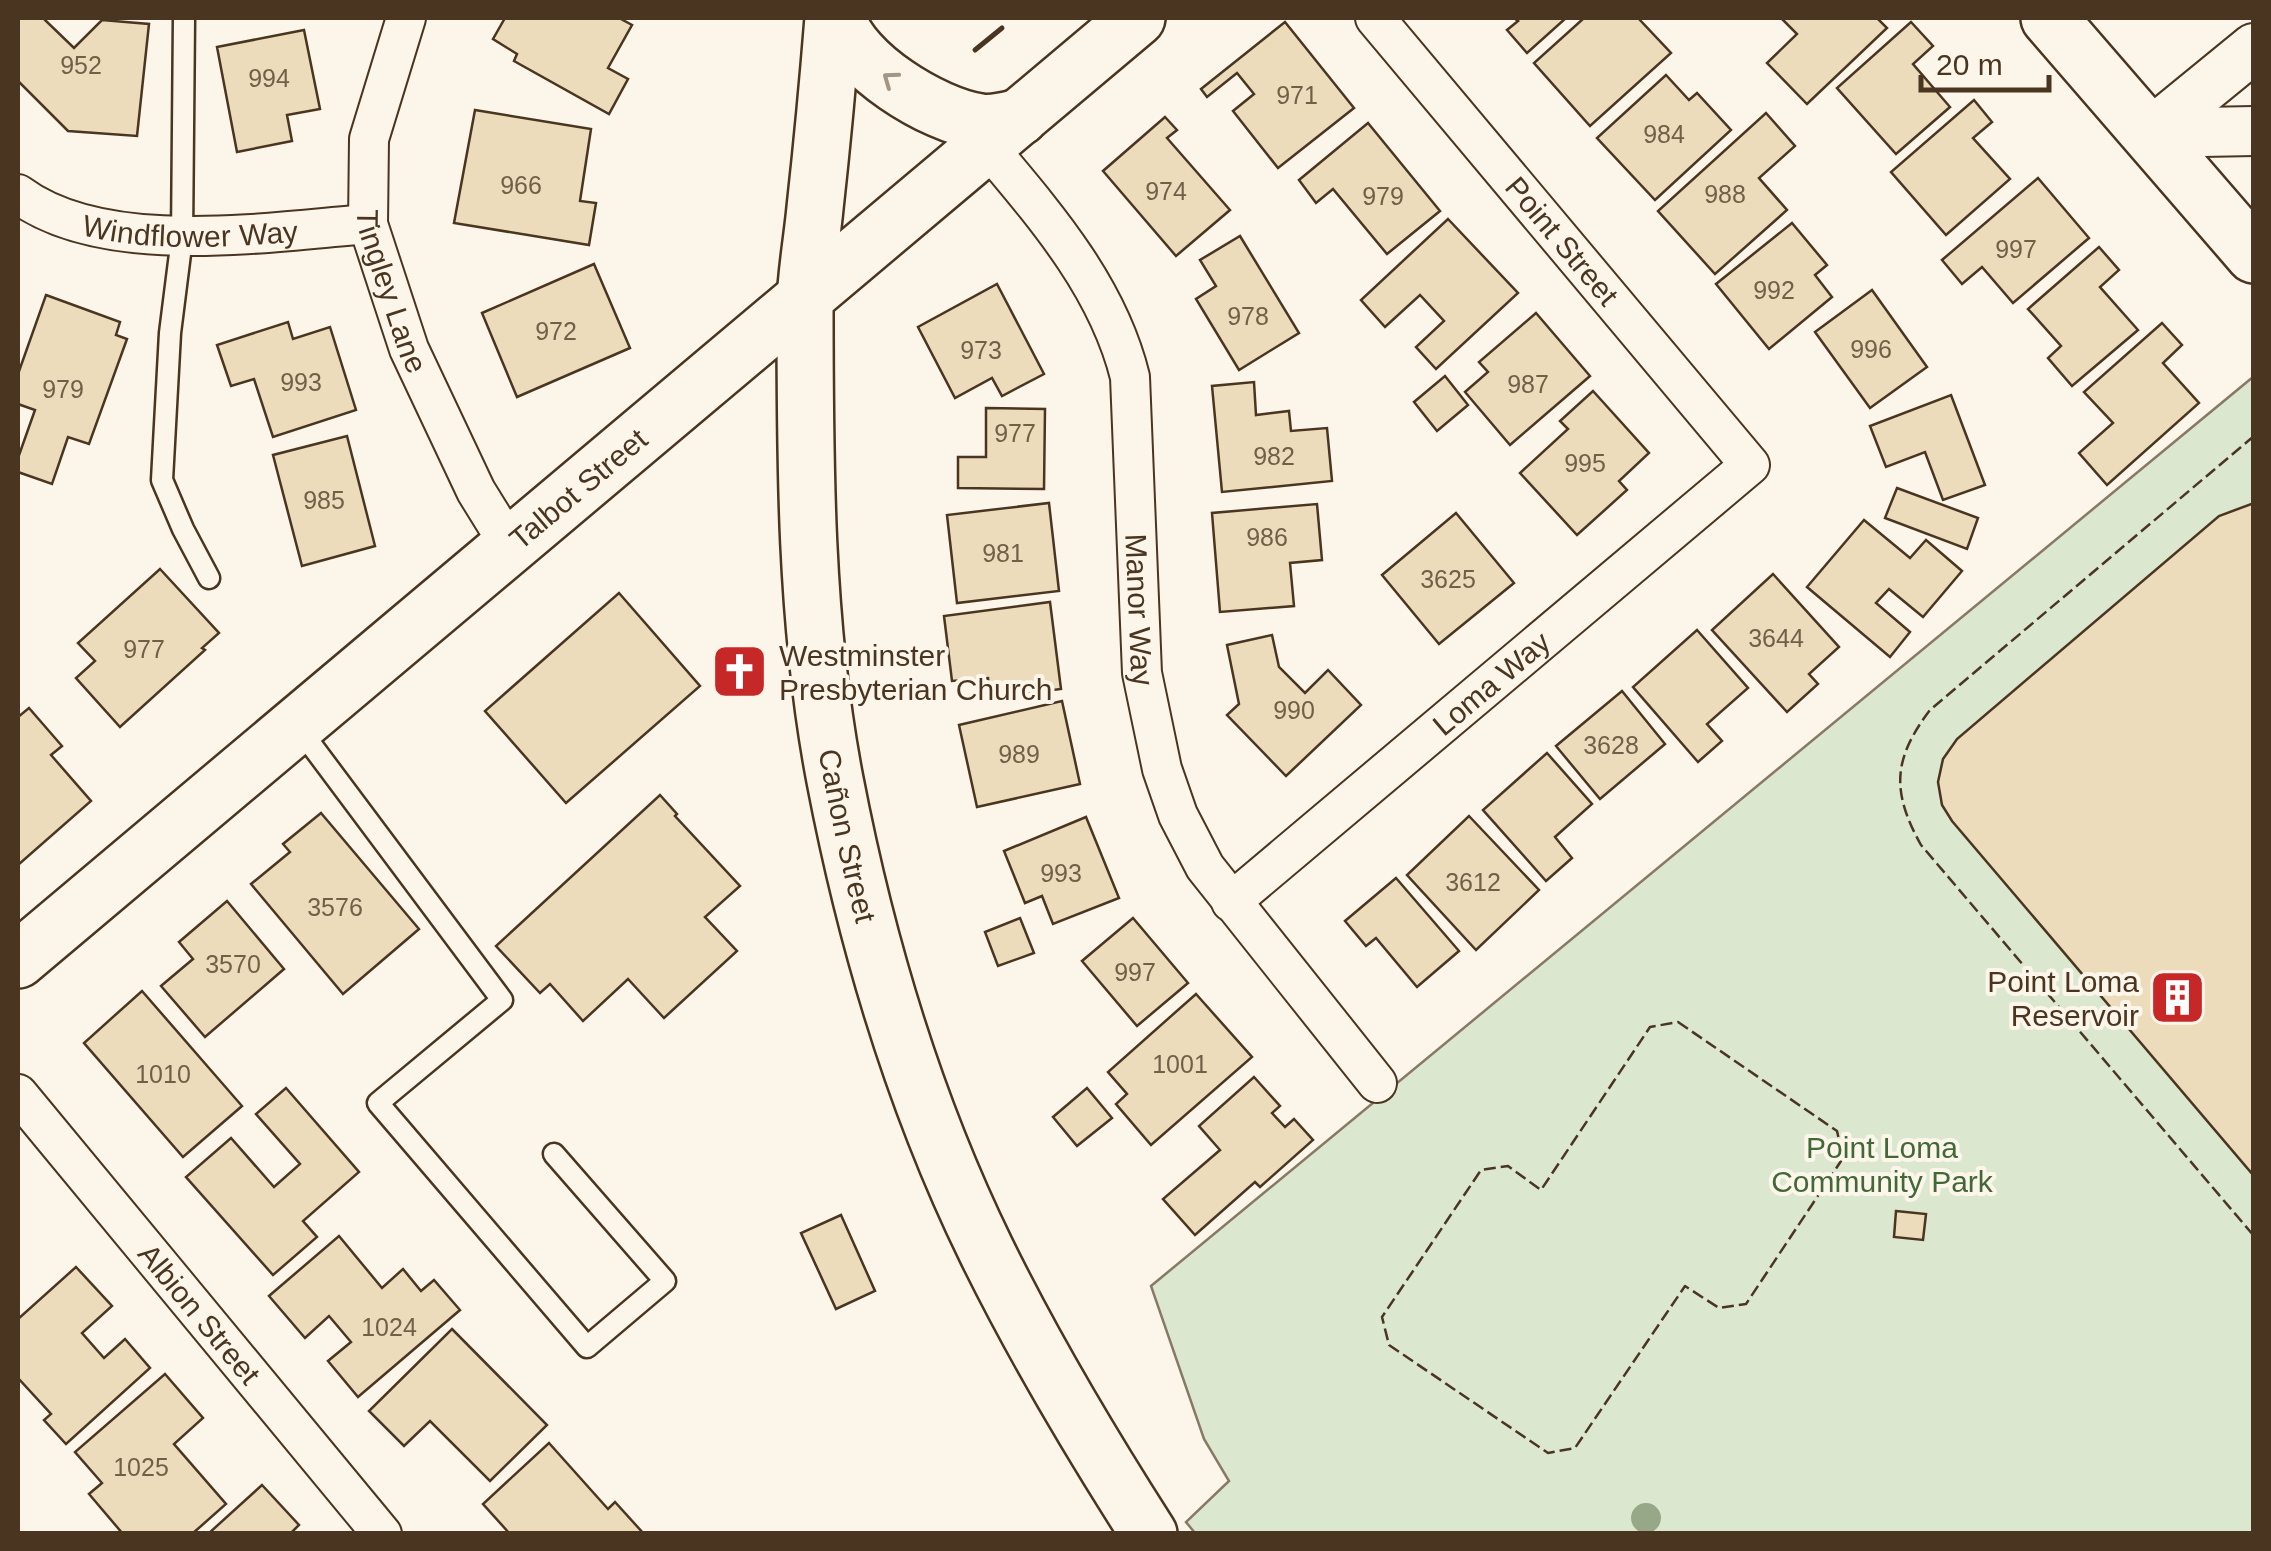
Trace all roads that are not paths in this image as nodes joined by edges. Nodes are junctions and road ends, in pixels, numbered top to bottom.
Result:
1 (184, 18) edge
2 (406, 18) edge
3 (835, 18) edge
4 (1137, 18) edge
5 (1375, 18) edge
6 (2050, 18) edge
7 (2254, 48) edge
8 (990, 126) junction
9 (2254, 131) edge
10 (2150, 133) junction
11 (18, 194) edge
12 (368, 224) junction
13 (182, 238) junction
14 (2254, 255) edge
15 (805, 299) junction
16 (1750, 464) joint
17 (510, 546) junction
18 (210, 578) dead end
19 (296, 726) junction
20 (1232, 902) junction
21 (18, 960) edge
22 (1377, 1082) dead end
23 (18, 1094) edge
24 (554, 1154) dead end
25 (382, 1534) edge
26 (1149, 1534) edge

1 - 13 lane
2 - 12 street, Tingley Lane
8 -> 3 main road
3 - 15 main road, Cañon Street
4 - 8 main road, Talbot Street
5 - 16 street, Point Street
6 - 10 main road
7 - 10 street
8 - 15 main road, Talbot Street
8 - 20 street, Manor Way
9 - 10 street
10 - 14 main road
11 - 13 street, Windflower Way
12 - 13 street, Windflower Way
12 - 17 street, Tingley Lane
13 - 18 lane
15 - 17 main road, Talbot Street
15 - 26 main road, Cañon Street
16 - 20 street, Loma Way
17 - 19 main road, Talbot Street
19 - 21 main road, Talbot Street
19 - 24 lane
20 - 22 street, Manor Way
23 - 25 street, Albion Street

